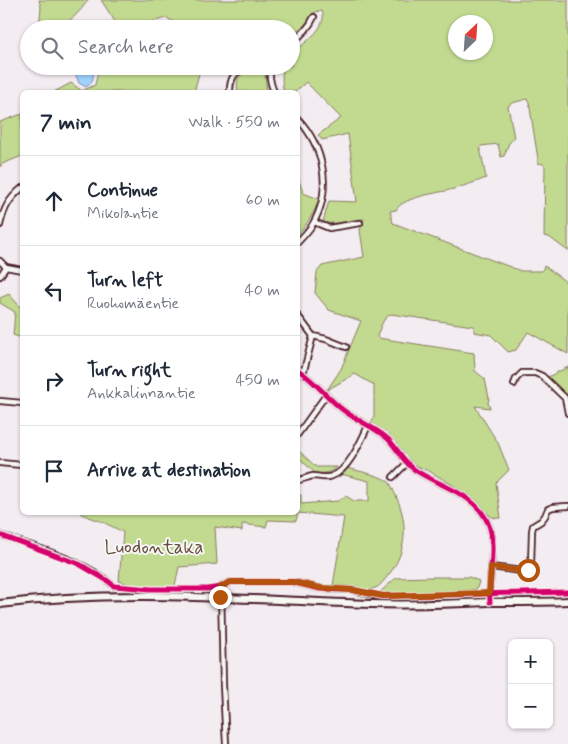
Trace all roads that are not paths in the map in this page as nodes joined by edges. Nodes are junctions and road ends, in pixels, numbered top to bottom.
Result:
1 (314, 18) dead end
2 (300, 35) edge
3 (234, 75) edge
4 (270, 75) edge
5 (230, 90) edge
6 (273, 90) edge
7 (300, 121) edge
8 (20, 190) edge
9 (314, 222) junction
10 (360, 222) dead end
11 (0, 225) edge
12 (300, 240) edge
13 (0, 261) edge
14 (6, 267) junction
15 (20, 270) edge
16 (0, 276) edge
17 (300, 318) edge
18 (314, 336) junction
19 (346, 347) dead end
20 (300, 372) edge
21 (303, 374) junction
22 (514, 384) dead end
23 (326, 395) junction
24 (0, 401) edge
25 (20, 403) edge
26 (568, 413) edge
27 (368, 426) junction
28 (300, 431) edge
29 (0, 463) edge
30 (407, 463) junction
31 (20, 465) edge
32 (393, 476) dead end
33 (300, 479) edge
34 (568, 506) edge
35 (0, 535) edge
36 (491, 567) junction
37 (114, 586) dead end
38 (374, 595) dead end
39 (220, 597) junction
40 (568, 601) edge
41 (490, 602) junction
42 (0, 604) edge
43 (226, 744) edge

1 - 2 street
3 - 5 street
4 - 6 street
7 - 9 street
8 - 11 street
9 - 10 street
9 - 12 street
13 - 14 street
14 - 15 street
14 - 16 street
17 - 18 street
18 - 19 street
18 - 21 street
20 - 21 street
21 - 23 street
22 - 26 street
23 - 27 street
23 - 28 street
24 - 25 street
27 - 30 street
27 - 33 street
29 - 31 street
30 - 32 street
30 - 36 street
34 - 36 street
35 - 37 street
36 - 41 street
38 - 39 street
39 - 41 highway
39 - 42 highway
39 - 43 street
40 - 41 highway

